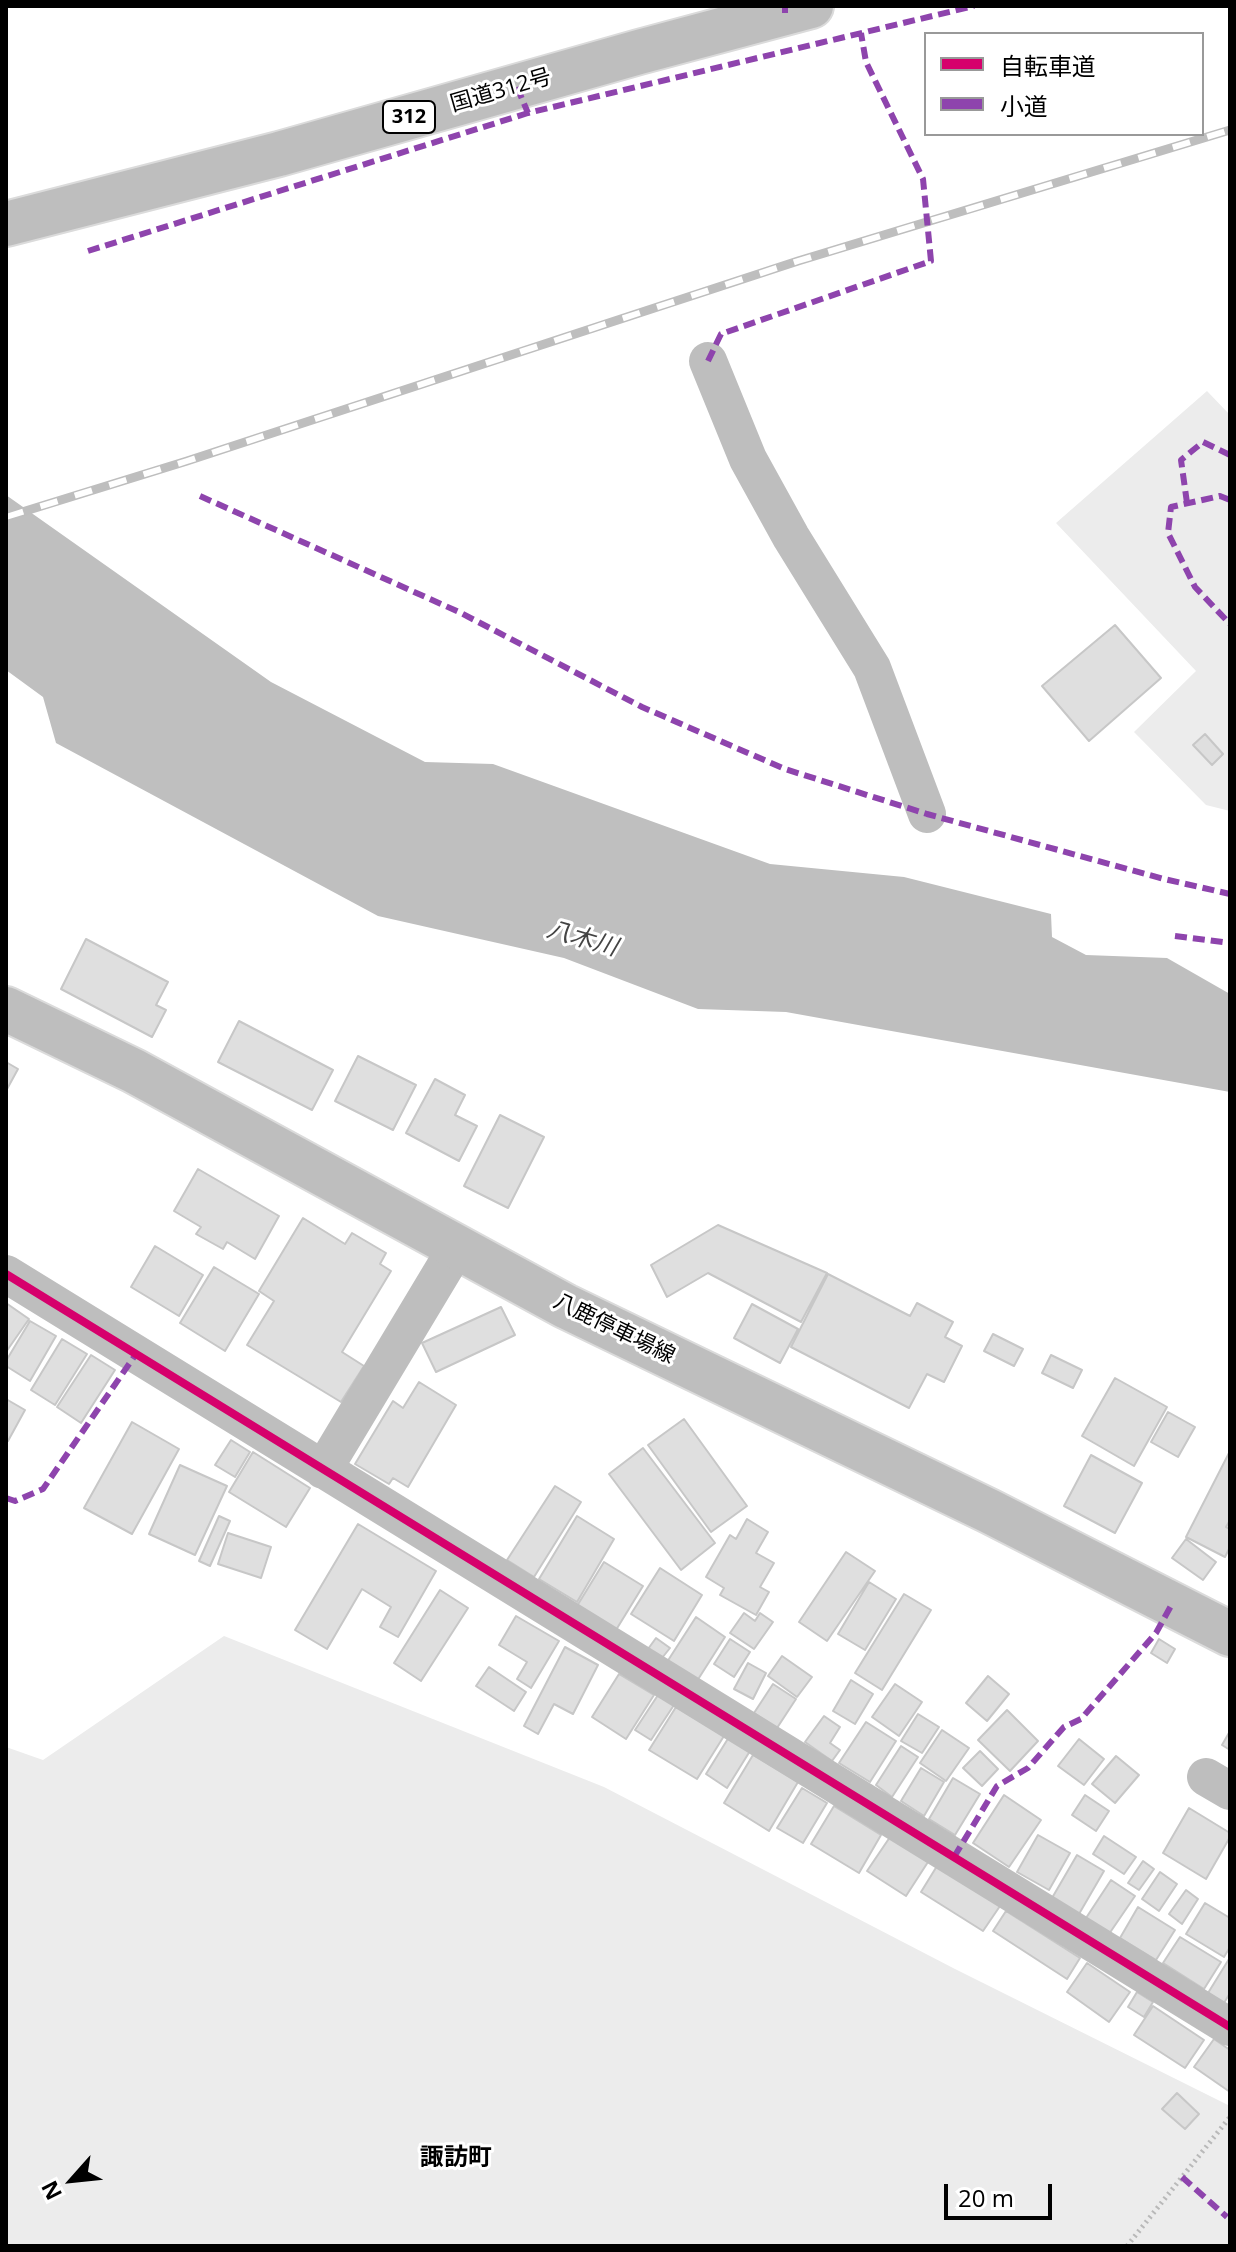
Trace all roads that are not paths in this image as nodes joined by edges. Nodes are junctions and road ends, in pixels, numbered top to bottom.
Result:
1 (811, 6) edge
2 (6, 224) edge
3 (708, 361) dead end
4 (927, 814) dead end
5 (6, 1009) edge
6 (457, 1247) junction
7 (6, 1274) edge
8 (323, 1470) junction
9 (1230, 1634) edge
10 (1230, 2027) edge

1 - 2 main road, 国道312号 / 312
3 - 4 street
5 - 6 main road, 八鹿停車場線
6 - 8 street
6 - 9 main road, 八鹿停車場線
7 - 8 street
8 - 10 street

